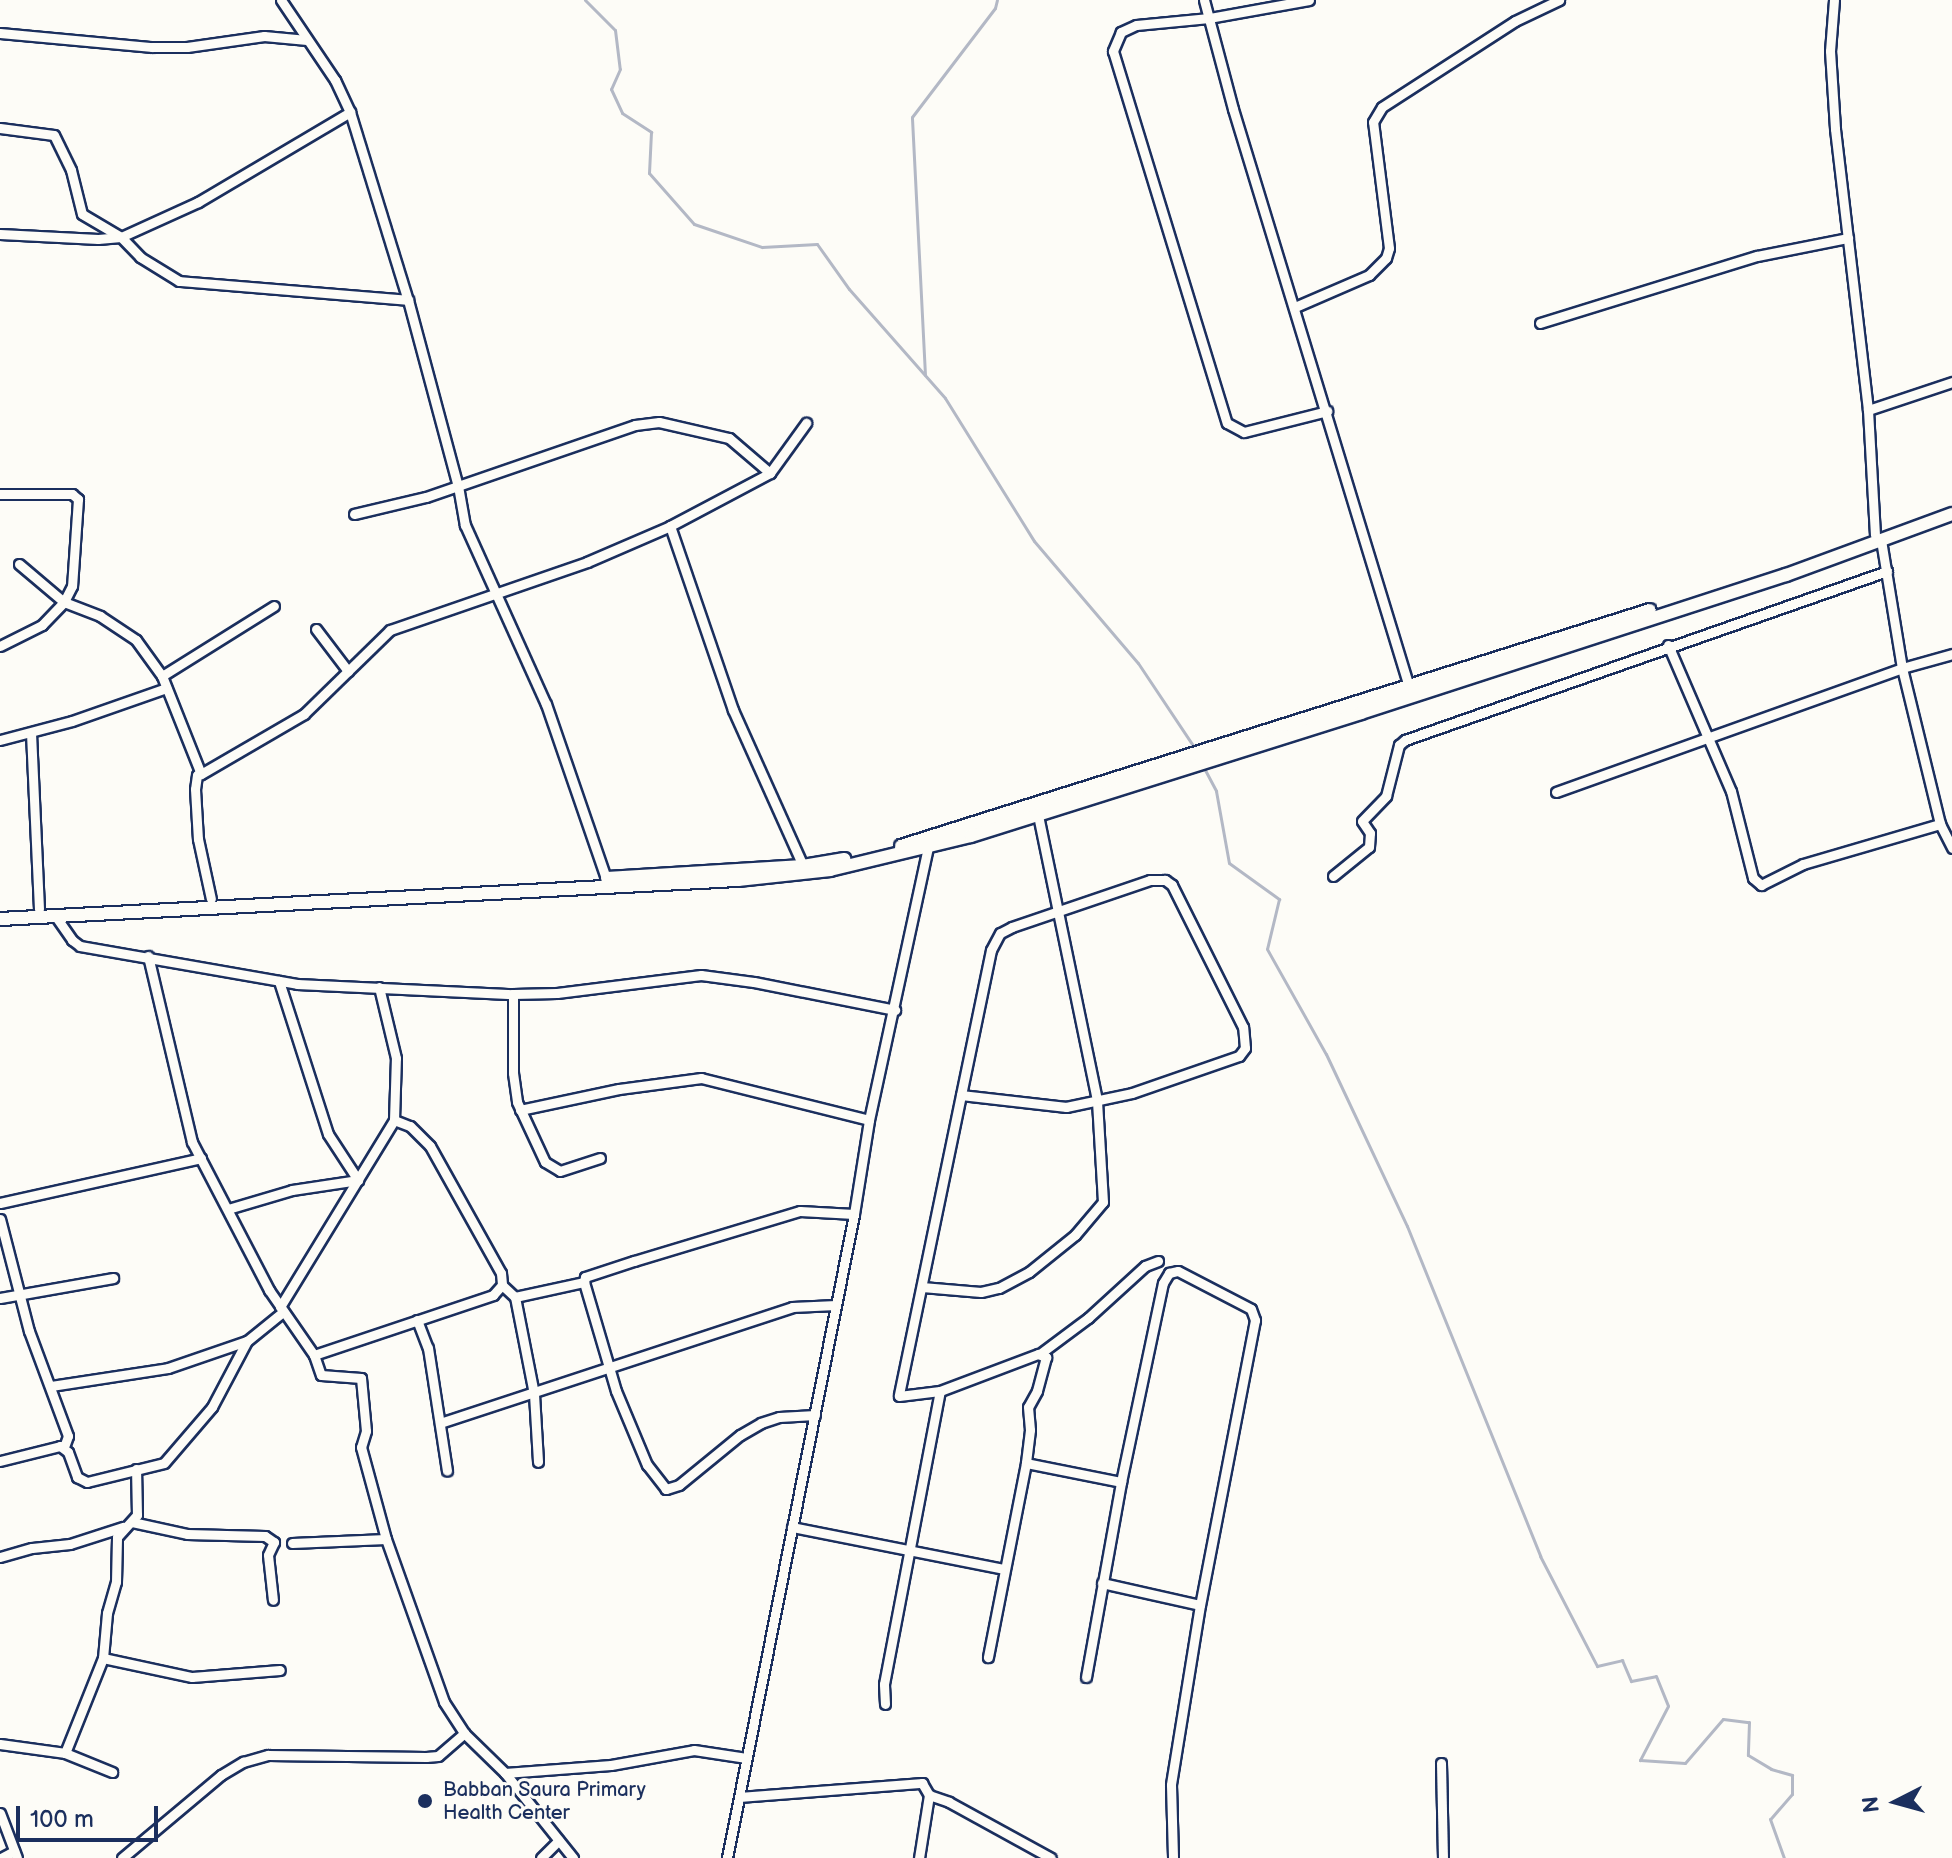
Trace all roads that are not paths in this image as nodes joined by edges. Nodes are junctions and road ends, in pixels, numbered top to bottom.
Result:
1 (281, 0) edge
2 (1204, 0) edge
3 (1309, 0) edge
4 (1559, 0) edge
5 (1834, 0) edge
6 (1209, 18) junction
7 (0, 33) edge
8 (307, 40) junction
9 (350, 112) junction
10 (0, 128) edge
11 (0, 234) edge
12 (121, 237) junction
13 (1848, 238) junction
14 (408, 300) junction
15 (1295, 307) junction
16 (1540, 323) dead end
17 (1952, 382) edge
18 (1868, 410) junction
19 (1327, 411) junction
20 (806, 423) dead end
21 (770, 473) junction
22 (458, 486) junction
23 (0, 494) edge
24 (1952, 506) edge
25 (354, 514) dead end
26 (1952, 514) edge
27 (670, 526) junction
28 (1878, 538) junction
29 (19, 564) dead end
30 (1887, 571) junction
31 (498, 593) junction
32 (64, 602) junction
33 (274, 606) dead end
34 (316, 629) dead end
35 (1668, 645) junction
36 (0, 646) edge
37 (1952, 654) edge
38 (1902, 668) junction
39 (348, 671) junction
40 (162, 676) junction
41 (1409, 687) junction
42 (166, 688) junction
43 (31, 733) junction
44 (1706, 738) junction
45 (0, 740) edge
46 (201, 774) junction
47 (1556, 792) dead end
48 (1038, 815) junction
49 (1940, 824) junction
50 (928, 848) junction
51 (1952, 848) edge
52 (803, 866) junction
53 (1333, 876) dead end
54 (606, 878) junction
55 (211, 899) junction
56 (243, 901) junction
57 (39, 909) junction
58 (1060, 911) junction
59 (0, 912) edge
60 (54, 914) junction
61 (0, 919) edge
62 (148, 956) junction
63 (279, 981) junction
64 (379, 987) junction
65 (513, 994) junction
66 (895, 1010) junction
67 (961, 1095) junction
68 (1097, 1100) junction
69 (520, 1110) junction
70 (394, 1120) junction
71 (869, 1120) junction
72 (201, 1158) junction
73 (600, 1158) dead end
74 (358, 1180) junction
75 (0, 1203) edge
76 (228, 1209) junction
77 (854, 1214) junction
78 (0, 1219) edge
79 (1158, 1261) dead end
80 (113, 1278) dead end
81 (584, 1282) junction
82 (502, 1285) junction
83 (922, 1287) junction
84 (22, 1296) junction
85 (515, 1297) junction
86 (0, 1298) edge
87 (836, 1305) junction
88 (281, 1310) junction
89 (417, 1320) junction
90 (247, 1341) junction
91 (1041, 1353) junction
92 (314, 1355) junction
93 (608, 1367) junction
94 (51, 1386) junction
95 (940, 1391) junction
96 (534, 1394) junction
97 (815, 1415) junction
98 (440, 1423) junction
99 (64, 1447) junction
100 (0, 1461) edge
101 (538, 1462) dead end
102 (1026, 1463) junction
103 (136, 1469) junction
104 (447, 1471) dead end
105 (1121, 1482) junction
106 (128, 1525) junction
107 (792, 1527) junction
108 (386, 1539) junction
109 (292, 1543) dead end
110 (909, 1549) junction
111 (0, 1557) edge
112 (1004, 1569) junction
113 (1102, 1583) junction
114 (273, 1600) dead end
115 (1200, 1605) junction
116 (988, 1657) dead end
117 (103, 1658) junction
118 (280, 1670) dead end
119 (1086, 1677) dead end
120 (885, 1704) dead end
121 (464, 1733) junction
122 (0, 1744) edge
123 (65, 1753) junction
124 (746, 1758) junction
125 (1441, 1763) dead end
126 (112, 1772) dead end
127 (505, 1773) junction
128 (929, 1795) junction
129 (739, 1797) junction
130 (0, 1813) edge
131 (559, 1840) junction
132 (15, 1854) edge
133 (1, 1858) edge
134 (122, 1858) edge
135 (541, 1858) edge
136 (573, 1858) edge
137 (727, 1858) edge
138 (919, 1858) edge
139 (1051, 1858) edge
140 (1173, 1858) edge
141 (1443, 1858) edge

1 - 8 street
2 - 6 street
3 - 6 street
4 - 15 street
5 - 13 street
6 - 15 street
6 - 19 street
7 - 8 street
8 - 9 street
9 - 12 street
9 - 14 street
10 - 12 street
11 - 12 street
12 - 14 street
13 - 16 street
13 - 18 street
14 - 22 street
15 - 19 street
17 - 18 street
18 - 28 street
19 - 41 street
20 - 21 street
21 - 22 street
21 - 27 street
22 - 25 street
22 - 31 street
23 - 32 street
24 - 28 main road
26 - 28 main road
27 - 31 street
27 - 52 street
28 - 30 street
28 - 41 main road
28 - 48 main road
29 - 32 street
30 - 35 street
30 - 38 street
31 - 39 street
31 - 54 street
32 - 36 street
32 - 40 street
33 - 40 street
34 - 39 street
35 - 44 street
35 - 53 street
37 - 38 street
38 - 44 street
38 - 49 street
39 - 46 street
40 - 42 street
41 - 52 main road
42 - 43 street
42 - 46 street
43 - 45 street
43 - 57 street
44 - 47 street
44 - 49 street
46 - 55 street
48 - 50 main road
48 - 58 street
49 - 51 street
50 - 56 main road
50 - 66 street
52 - 54 main road
54 - 56 main road
55 - 56 main road
55 - 57 main road
56 - 60 main road
57 - 59 main road
58 - 67 street
58 - 68 street
58 - 68 street
60 - 61 main road
60 - 62 street
62 - 63 street
62 - 72 street
63 - 64 street
63 - 74 street
64 - 65 street
64 - 70 street
65 - 66 street
65 - 69 street
66 - 71 street
67 - 68 street
67 - 83 street
68 - 83 street
69 - 71 street
69 - 73 street
70 - 74 street
70 - 82 street
71 - 77 street
72 - 75 street
72 - 76 street
74 - 76 street
74 - 88 street
76 - 88 street
77 - 81 street
77 - 87 street
78 - 84 street
79 - 91 street
80 - 84 street
81 - 85 street
81 - 93 street
82 - 85 street
82 - 89 street
83 - 95 street
84 - 86 street
84 - 94 street
85 - 96 street
87 - 93 street
87 - 97 street
88 - 90 street
88 - 92 street
89 - 92 street
89 - 98 street
90 - 94 street
90 - 103 street
91 - 95 street
91 - 102 street
92 - 108 street
93 - 96 street
93 - 97 street
94 - 99 street
95 - 110 street
96 - 98 street
96 - 101 street
97 - 107 street
98 - 104 street
99 - 100 street
99 - 103 street
102 - 105 street
102 - 112 street
103 - 106 street
105 - 113 street
105 - 115 street
106 - 111 street
106 - 114 street
106 - 117 street
107 - 110 street
107 - 124 street
108 - 109 street
108 - 121 street
110 - 112 street
110 - 120 street
112 - 116 street
113 - 115 street
113 - 119 street
115 - 140 street
117 - 118 street
117 - 123 street
121 - 127 street
121 - 134 street
122 - 123 street
123 - 126 street
124 - 127 street
124 - 129 street
125 - 141 street
127 - 131 street
128 - 129 street
128 - 138 street
128 - 139 street
129 - 137 street
130 - 132 street
131 - 135 street
131 - 136 street
132 - 133 street

